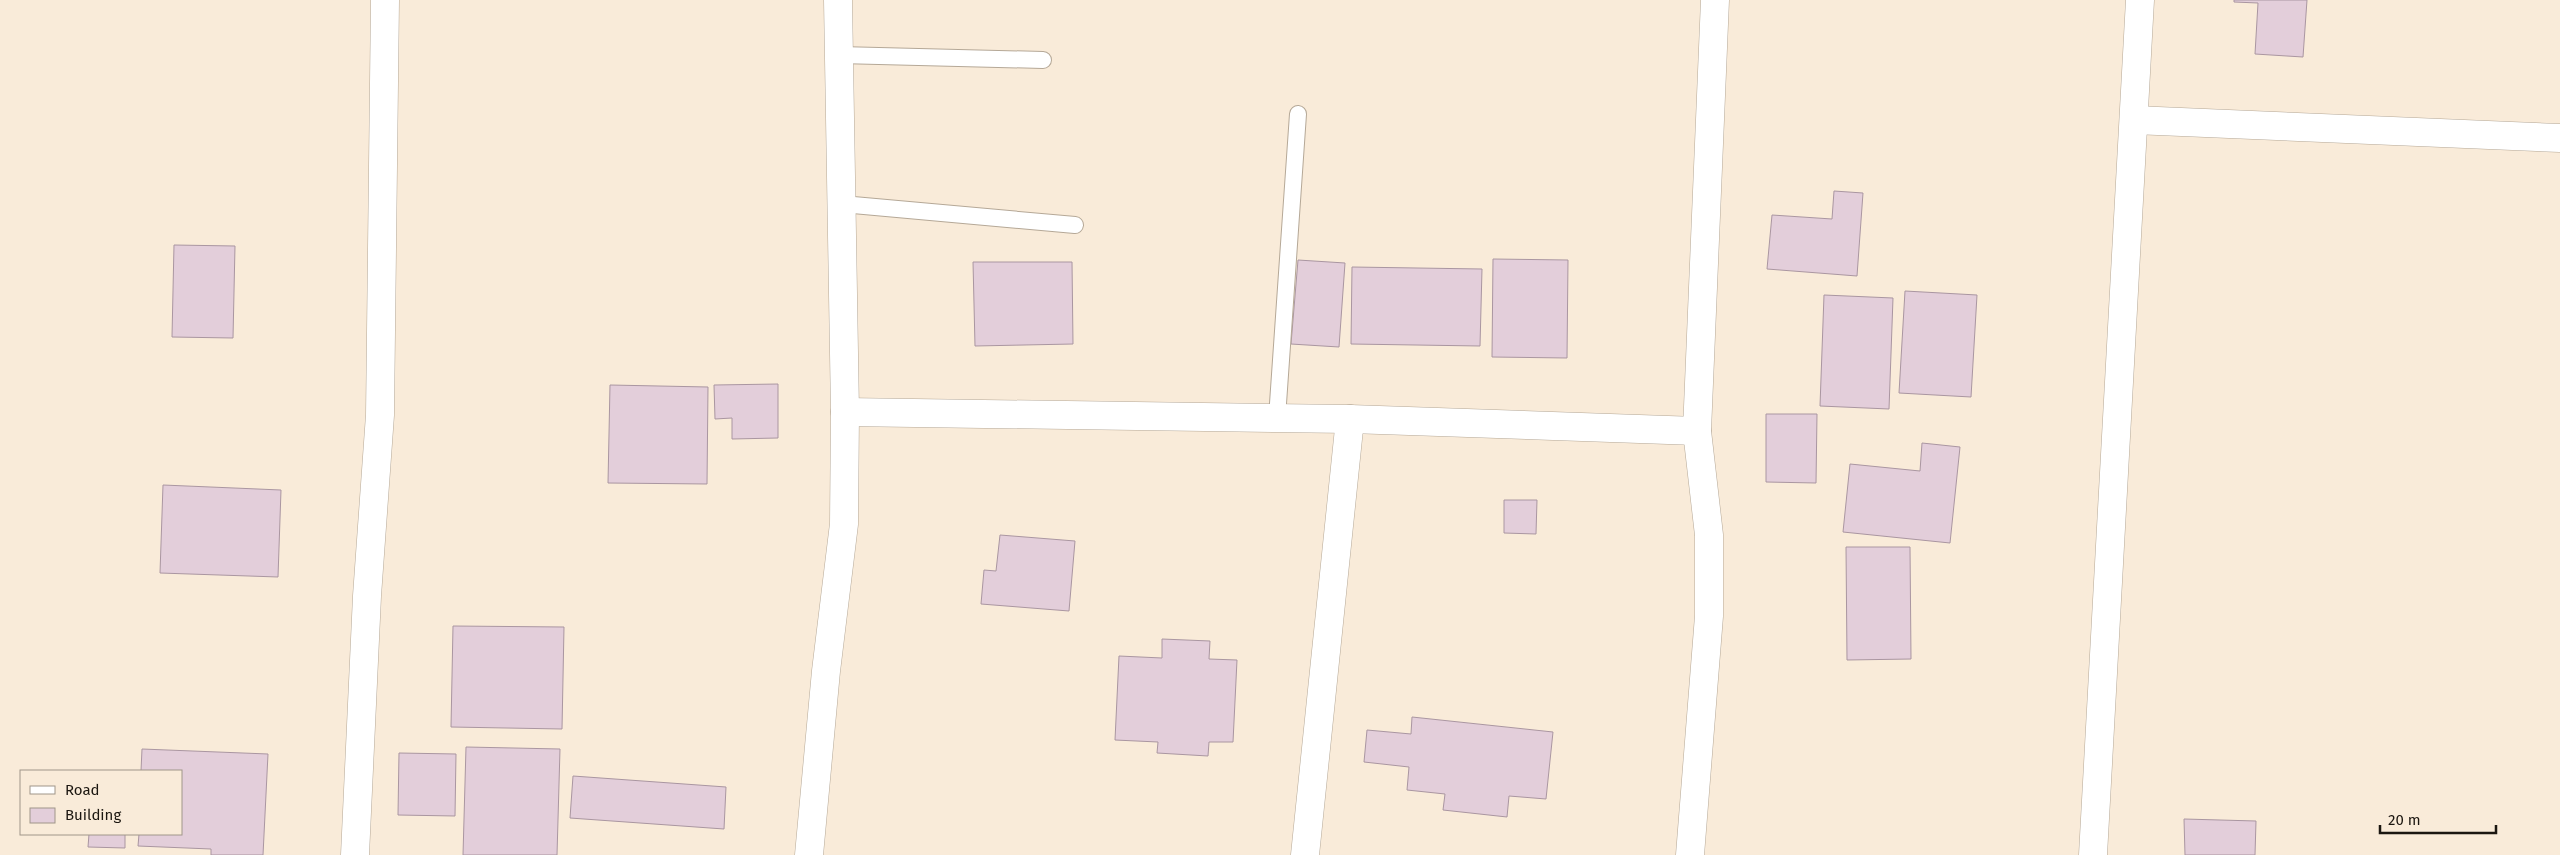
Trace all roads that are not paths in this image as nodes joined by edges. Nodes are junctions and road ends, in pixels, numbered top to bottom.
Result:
1 (385, 0) edge
2 (838, 0) edge
3 (1715, 0) edge
4 (2140, 0) edge
5 (839, 55) junction
6 (1043, 60) dead end
7 (1298, 114) dead end
8 (2134, 120) junction
9 (2560, 138) edge
10 (842, 204) junction
11 (1075, 225) dead end
12 (845, 412) junction
13 (1276, 418) junction
14 (1350, 419) junction
15 (1696, 431) junction
16 (355, 855) edge
17 (809, 855) edge
18 (1305, 855) edge
19 (1690, 855) edge
20 (2093, 855) edge

1 - 16 street
2 - 5 street
3 - 15 street
4 - 8 street
5 - 6 lane
5 - 10 street
7 - 13 lane
8 - 9 street
8 - 20 street
10 - 11 lane
10 - 12 street
12 - 13 street
12 - 17 street
13 - 14 street
14 - 15 street
14 - 18 street
15 - 19 street

